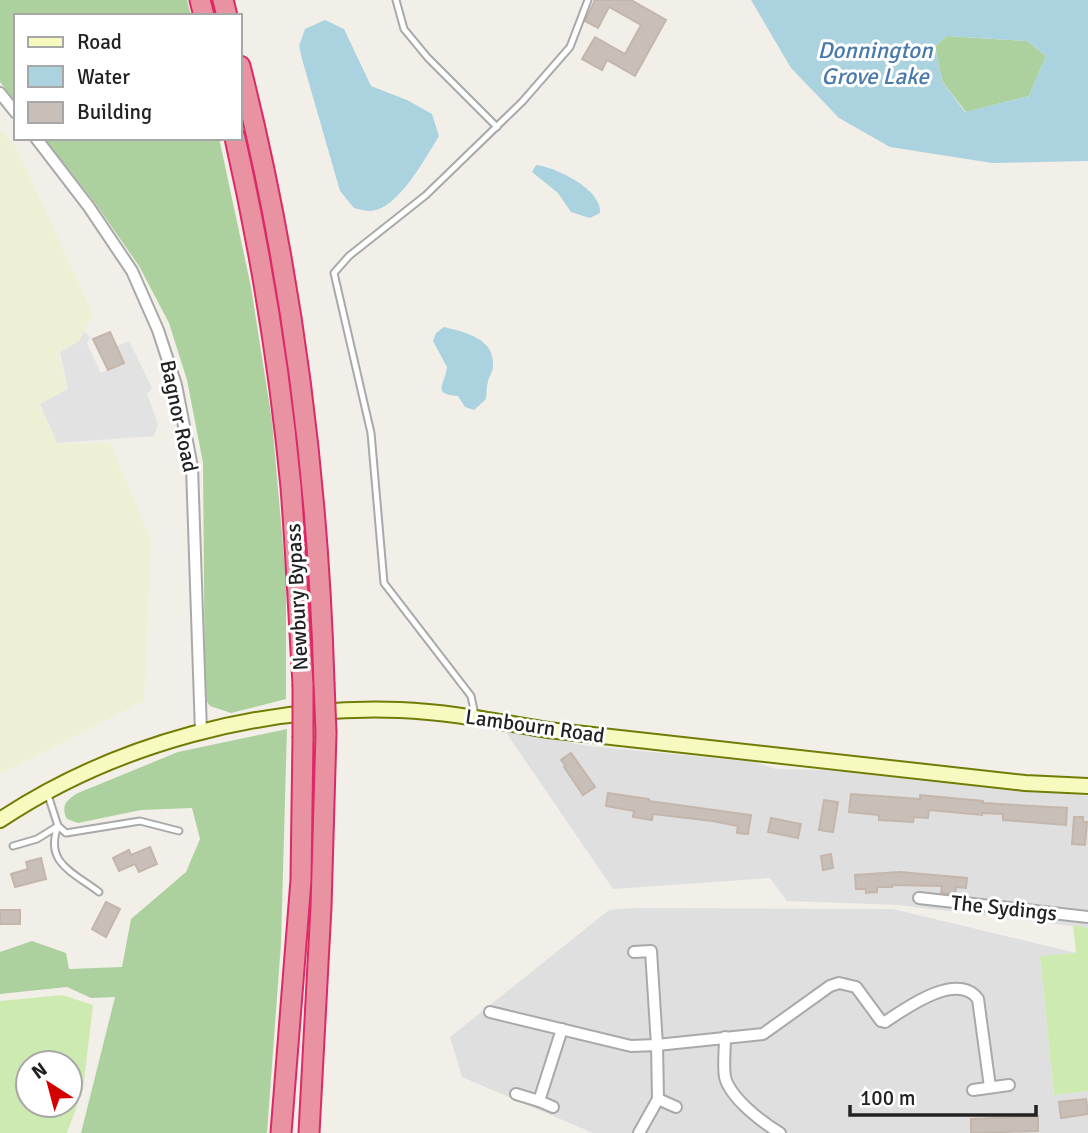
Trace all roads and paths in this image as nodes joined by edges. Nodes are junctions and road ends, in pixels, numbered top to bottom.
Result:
1 (396, 0) edge
2 (588, 0) edge
3 (242, 74) edge
4 (0, 93) edge
5 (14, 110) edge
6 (496, 127) junction
7 (38, 140) edge
8 (235, 140) edge
9 (476, 718) junction
10 (201, 732) junction
11 (1088, 786) edge
12 (47, 792) junction
13 (0, 820) edge
14 (58, 826) junction
15 (179, 831) dead end
16 (13, 846) dead end
17 (99, 892) dead end
18 (919, 898) dead end
19 (1088, 917) edge
20 (664, 949) dead end
21 (651, 951) junction
22 (634, 952) dead end
23 (490, 1012) dead end
24 (562, 1029) junction
25 (724, 1037) junction
26 (657, 1045) junction
27 (1009, 1085) dead end
28 (990, 1087) junction
29 (973, 1090) dead end
30 (516, 1094) dead end
31 (658, 1099) junction
32 (538, 1101) junction
33 (553, 1107) dead end
34 (676, 1107) dead end
35 (281, 1133) edge
36 (309, 1133) edge
37 (639, 1133) edge
38 (780, 1133) edge

1 - 6 lane
2 - 6 lane
3 - 36 highway, Newbury Bypass, bridge
4 - 5 street
6 - 9 lane
7 - 10 street, Bagnor Road
8 - 35 highway, Newbury Bypass, bridge
9 - 10 street, Lambourn Road
9 - 11 street, Lambourn Road
10 - 12 street, Lambourn Road
12 - 13 street, Lambourn Road
12 - 14 lane
14 - 15 lane
14 - 16 lane
14 - 17 lane
18 - 19 street, The Sydings
20 - 21 street
21 - 22 street
21 - 26 street
23 - 24 street
24 - 26 street
24 - 32 street
25 - 26 street
25 - 28 street
25 - 38 street
26 - 31 street
27 - 28 street
28 - 29 street
30 - 32 street
31 - 34 street
31 - 37 street
32 - 33 street

